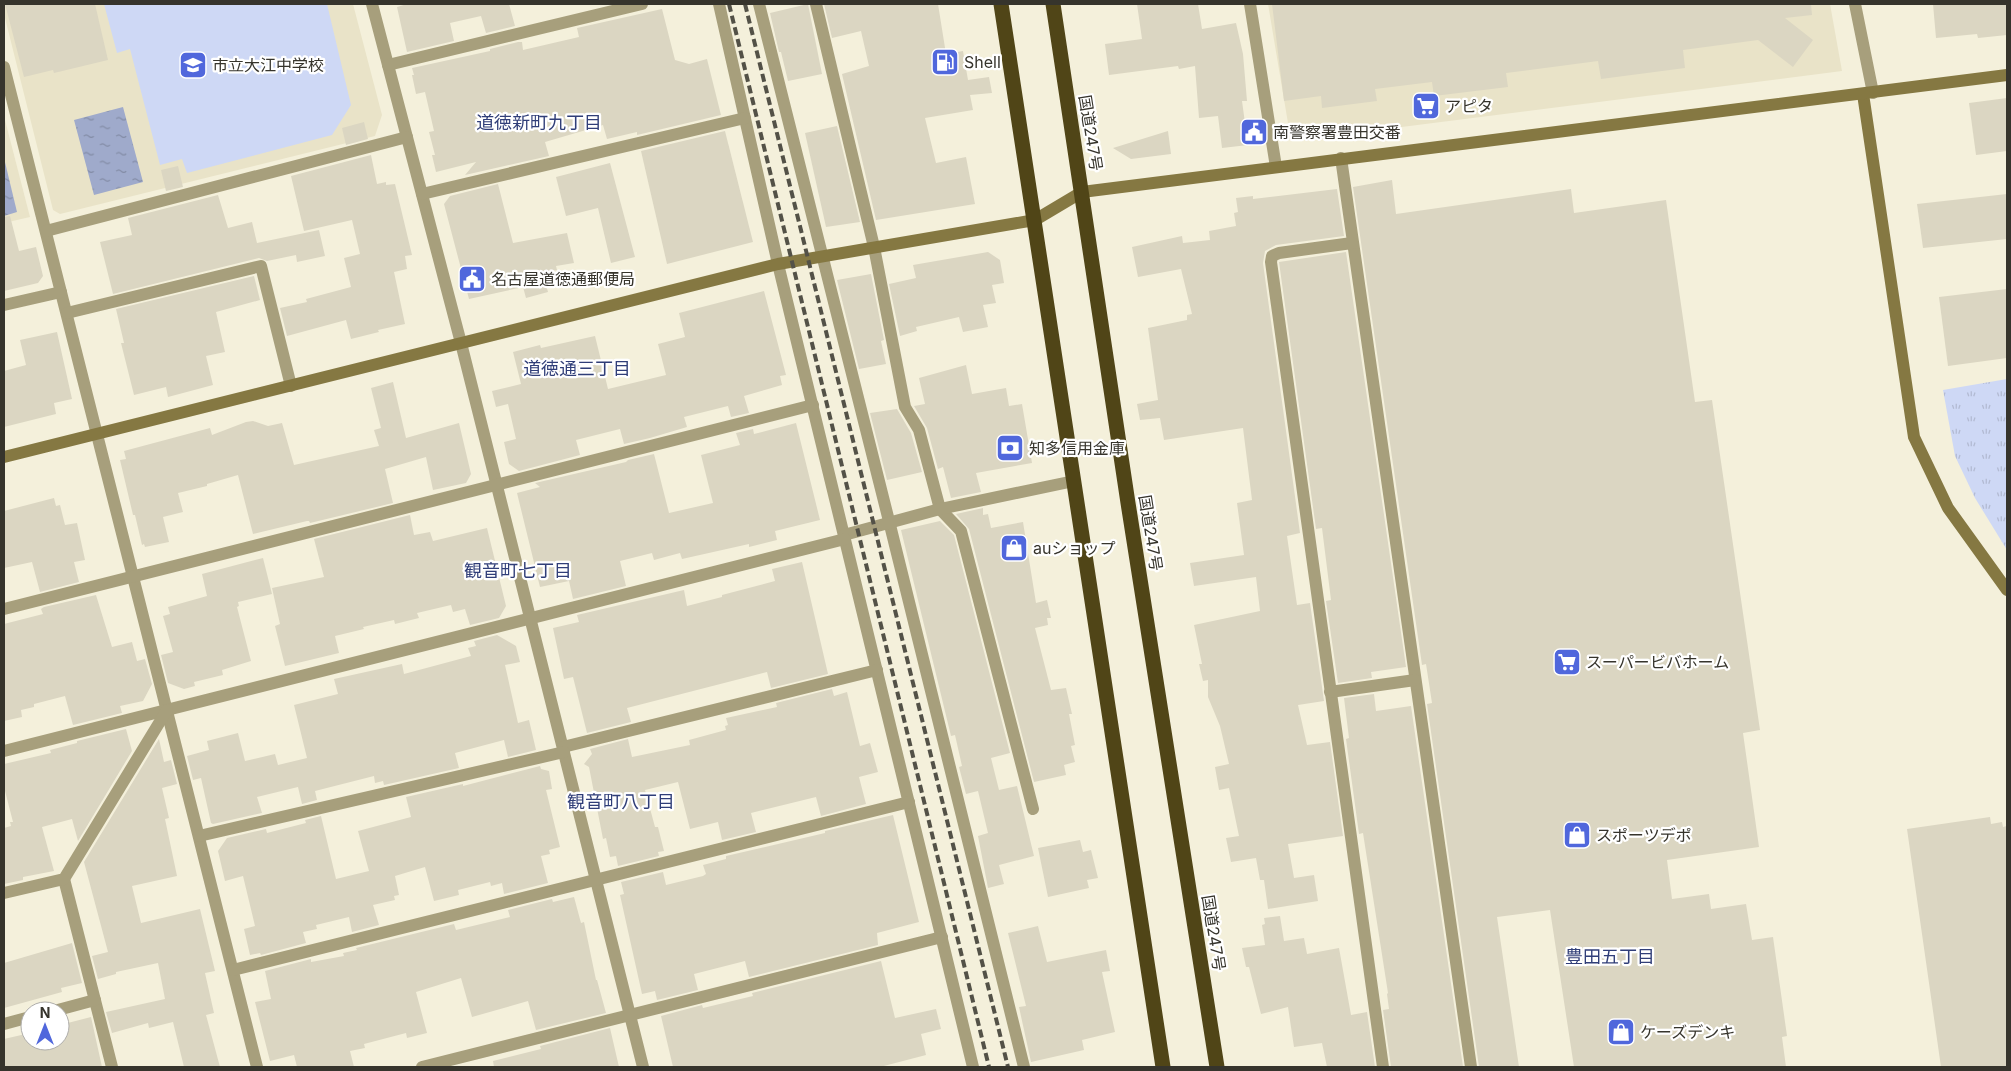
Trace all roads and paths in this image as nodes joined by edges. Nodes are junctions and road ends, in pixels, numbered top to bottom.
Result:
1 (372, 4) edge
2 (642, 4) edge
3 (719, 4) edge
4 (759, 4) edge
5 (816, 4) edge
6 (1001, 4) edge
7 (1053, 4) edge
8 (1250, 4) edge
9 (1855, 4) edge
10 (388, 65) junction
11 (4, 66) edge
12 (2007, 75) edge
13 (1868, 93) junction
14 (745, 118) junction
15 (407, 137) junction
16 (1341, 158) junction
17 (1276, 167) junction
18 (1082, 192) junction
19 (422, 194) junction
20 (1035, 220) junction
21 (46, 231) junction
22 (1352, 243) junction
23 (874, 246) junction
24 (823, 255) junction
25 (778, 264) junction
26 (61, 292) junction
27 (4, 305) edge
28 (67, 313) junction
29 (461, 343) junction
30 (291, 386) junction
31 (813, 405) junction
32 (97, 434) junction
33 (4, 457) edge
34 (1074, 481) junction
35 (497, 485) junction
36 (940, 509) junction
37 (889, 521) junction
38 (845, 537) junction
39 (133, 576) junction
40 (2007, 590) edge
41 (4, 609) edge
42 (531, 618) junction
43 (877, 670) junction
44 (1415, 680) junction
45 (1330, 692) junction
46 (167, 710) junction
47 (564, 750) junction
48 (4, 751) edge
49 (909, 802) junction
50 (1033, 809) dead end
51 (199, 836) junction
52 (64, 879) junction
53 (596, 880) junction
54 (4, 893) edge
55 (942, 937) junction
56 (233, 970) junction
57 (95, 1000) junction
58 (70, 1007) edge
59 (630, 1015) junction
60 (20, 1020) edge
61 (4, 1024) edge
62 (112, 1067) edge
63 (258, 1067) edge
64 (422, 1067) edge
65 (643, 1067) edge
66 (973, 1067) edge
67 (1024, 1067) edge
68 (1163, 1067) edge
69 (1217, 1067) edge
70 (1383, 1067) edge
71 (1471, 1067) edge

1 - 10 street
2 - 10 street
3 - 14 street
4 - 24 street
5 - 23 street
6 - 20 highway
7 - 18 highway, 国道247号
8 - 17 street
9 - 13 street
10 - 15 street
11 - 21 street
12 - 13 street
13 - 16 street
13 - 40 street
14 - 19 street
14 - 25 street
15 - 19 street
15 - 21 street
16 - 17 street
16 - 22 street
17 - 18 street
18 - 20 street
18 - 69 highway, 国道247号
19 - 29 street
20 - 23 street
20 - 34 highway
21 - 26 street
22 - 44 street
22 - 45 street
23 - 24 street
23 - 36 street
24 - 25 street
24 - 37 street
25 - 29 street
25 - 31 street
26 - 27 street
26 - 28 street
28 - 30 street
28 - 32 street
29 - 30 street
29 - 35 street
30 - 32 street
31 - 35 street
31 - 38 street
32 - 33 street
32 - 39 street
34 - 36 street
34 - 68 highway
35 - 39 street
35 - 42 street
36 - 37 street
36 - 50 street
37 - 38 street
37 - 67 street
38 - 42 street
38 - 43 street
39 - 41 street
39 - 46 street
42 - 46 street
42 - 47 street
43 - 47 street
43 - 49 street
44 - 45 street
44 - 71 street
45 - 70 street
46 - 48 street
46 - 51 street
46 - 52 street
47 - 51 street
47 - 53 street
49 - 53 street
49 - 55 street
51 - 56 street
52 - 54 street
52 - 57 street
53 - 56 street
53 - 59 street
55 - 59 street
55 - 66 street
56 - 63 street
57 - 58 street
57 - 62 street
59 - 64 street
59 - 65 street
60 - 61 street

